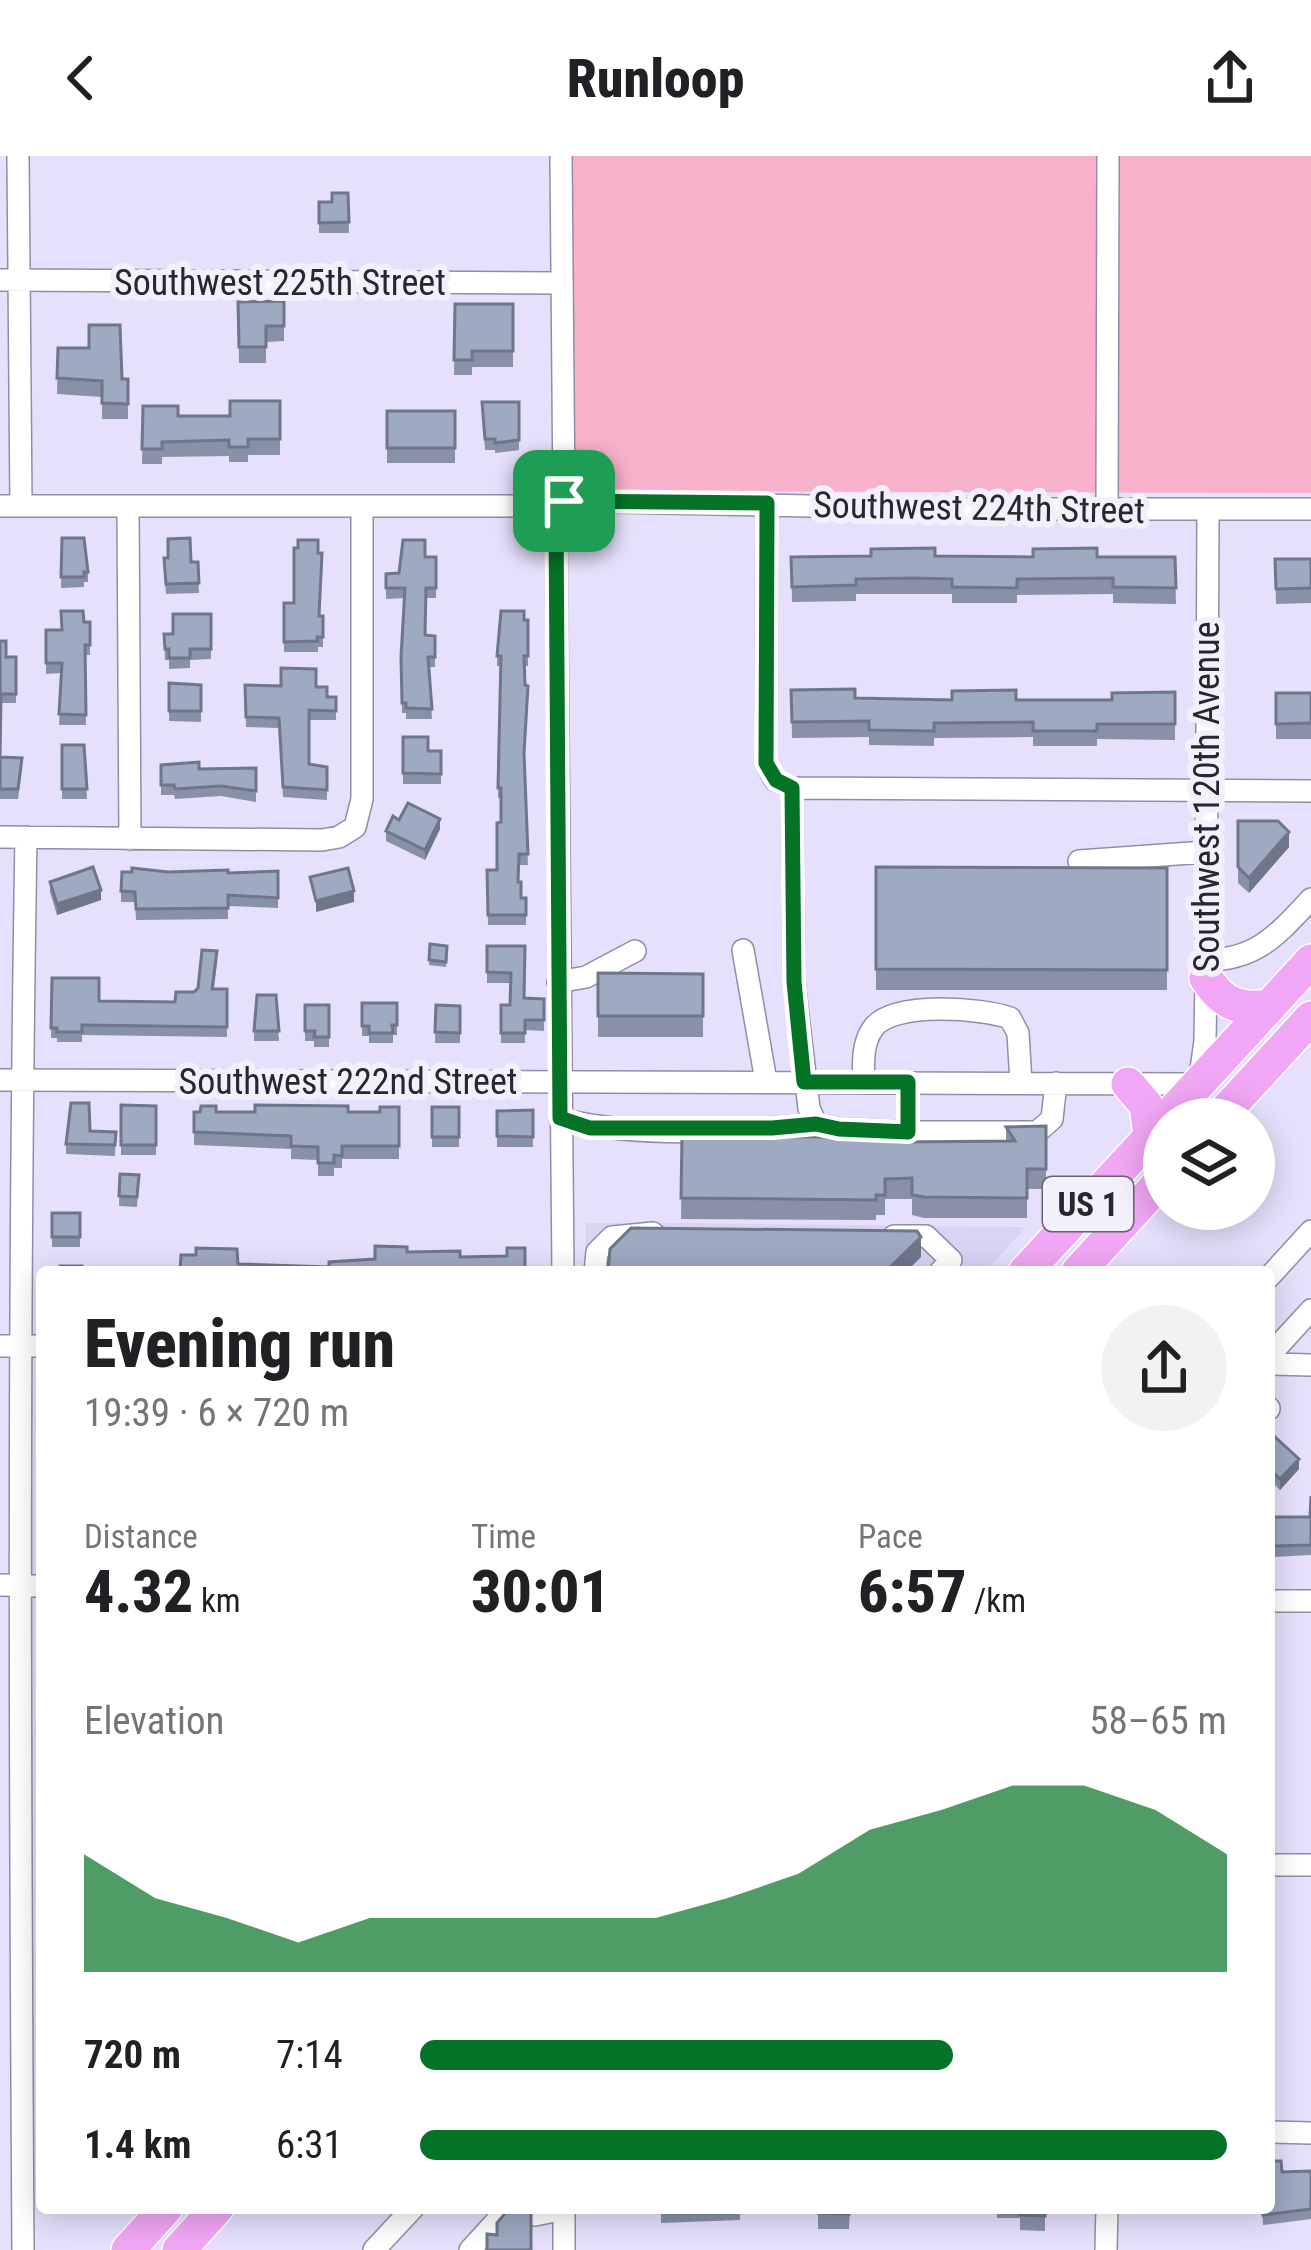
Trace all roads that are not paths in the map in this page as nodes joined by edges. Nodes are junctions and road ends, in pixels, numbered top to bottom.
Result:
1 (18, 156) edge
2 (561, 156) edge
3 (1108, 156) edge
4 (9, 280) edge
5 (561, 283) junction
6 (564, 501) junction
7 (767, 503) junction
8 (11, 506) edge
9 (128, 506) junction
10 (362, 506) junction
11 (1311, 508) edge
12 (1107, 509) junction
13 (1208, 509) junction
14 (784, 784) junction
15 (1205, 790) junction
16 (1311, 791) edge
17 (0, 836) edge
18 (26, 837) junction
19 (130, 839) junction
20 (1205, 852) junction
21 (1079, 861) dead end
22 (1311, 899) edge
23 (1268, 944) junction
24 (742, 950) dead end
25 (635, 952) dead end
26 (1306, 967) edge
27 (1206, 969) junction
28 (558, 982) junction
29 (1270, 1006) junction
30 (1311, 1018) edge
31 (1259, 1075) junction
32 (10, 1080) edge
33 (561, 1082) junction
34 (766, 1082) junction
35 (804, 1082) junction
36 (864, 1082) junction
37 (908, 1082) junction
38 (1021, 1083) junction
39 (1056, 1083) junction
40 (1128, 1084) junction
41 (1199, 1084) junction
42 (1188, 1098) edge
43 (1199, 1098) edge
44 (1238, 1098) edge
45 (1143, 1102) edge
46 (560, 1118) junction
47 (816, 1124) junction
48 (908, 1132) junction
49 (1143, 1151) edge
50 (1143, 1157) edge
51 (1143, 1201) edge
52 (1311, 1231) edge
53 (670, 1233) edge
54 (880, 1236) edge
55 (563, 1266) edge
56 (596, 1266) edge
57 (945, 1266) edge
58 (1031, 1266) edge
59 (1060, 1266) edge
60 (1083, 1266) edge
61 (1275, 1270) edge
62 (1311, 1310) edge
63 (21, 1346) edge
64 (1275, 1353) edge
65 (1275, 1361) edge
66 (1311, 1365) edge
67 (20, 1585) edge
68 (1275, 1601) edge
69 (1311, 1601) edge
70 (1275, 1865) edge
71 (1311, 1865) edge
72 (11, 2096) edge
73 (1275, 2132) edge
74 (1311, 2133) edge
75 (161, 2214) edge
76 (187, 2214) edge
77 (212, 2214) edge
78 (407, 2214) edge
79 (505, 2214) edge
80 (563, 2214) edge
81 (1106, 2214) edge
82 (22, 2250) edge
83 (128, 2250) edge
84 (159, 2250) edge
85 (179, 2250) edge
86 (374, 2250) edge
87 (470, 2250) edge
88 (564, 2250) edge
89 (1106, 2250) edge

1 - 4 street
2 - 5 street
3 - 12 street
4 - 5 street, Southwest 225th Street
4 - 8 street
5 - 6 street
6 - 7 street, Southwest 224th Street
6 - 10 street, Southwest 224th Street
6 - 28 street
7 - 12 street, Southwest 224th Street
7 - 14 street
8 - 9 street, Southwest 224th Street
9 - 10 street, Southwest 224th Street
9 - 19 street
10 - 19 street
11 - 13 street, Southwest 224th Street
12 - 13 street, Southwest 224th Street
13 - 15 street, Southwest 120th Avenue
14 - 15 street
14 - 35 street
15 - 16 street
15 - 20 street, Southwest 120th Avenue
17 - 18 street
18 - 19 street
18 - 32 street
20 - 21 street
20 - 27 street, Southwest 120th Avenue
22 - 23 street
23 - 26 street
23 - 27 street
24 - 34 street
25 - 28 street
26 - 29 highway, US 1
27 - 29 highway
27 - 41 street, Southwest 120th Avenue
28 - 33 street
29 - 41 highway, US 1
30 - 31 highway
31 - 41 highway
31 - 44 highway
32 - 33 street, Southwest 222nd Street
32 - 63 street
33 - 34 street, Southwest 222nd Street
33 - 46 street
34 - 35 street, Southwest 222nd Street
35 - 36 street, Southwest 222nd Street
35 - 47 street
36 - 37 street, Southwest 222nd Street
36 - 38 street
37 - 38 street, Southwest 222nd Street
37 - 48 street
38 - 39 street, Southwest 222nd Street
39 - 40 street, Southwest 222nd Street
39 - 48 street
40 - 41 street, Southwest 222nd Street
40 - 45 highway
41 - 42 highway, US 1
41 - 43 highway
46 - 47 street
46 - 55 street
47 - 48 street
49 - 58 highway, US 1
50 - 59 highway
51 - 60 highway, US 1
52 - 61 street
53 - 56 street
54 - 57 street
62 - 64 street
63 - 67 street
65 - 66 street
67 - 72 street
68 - 69 street
70 - 71 street
72 - 82 street
73 - 74 street
75 - 83 highway
76 - 84 highway
77 - 85 highway
78 - 86 street
79 - 87 street
80 - 88 street
81 - 89 street

